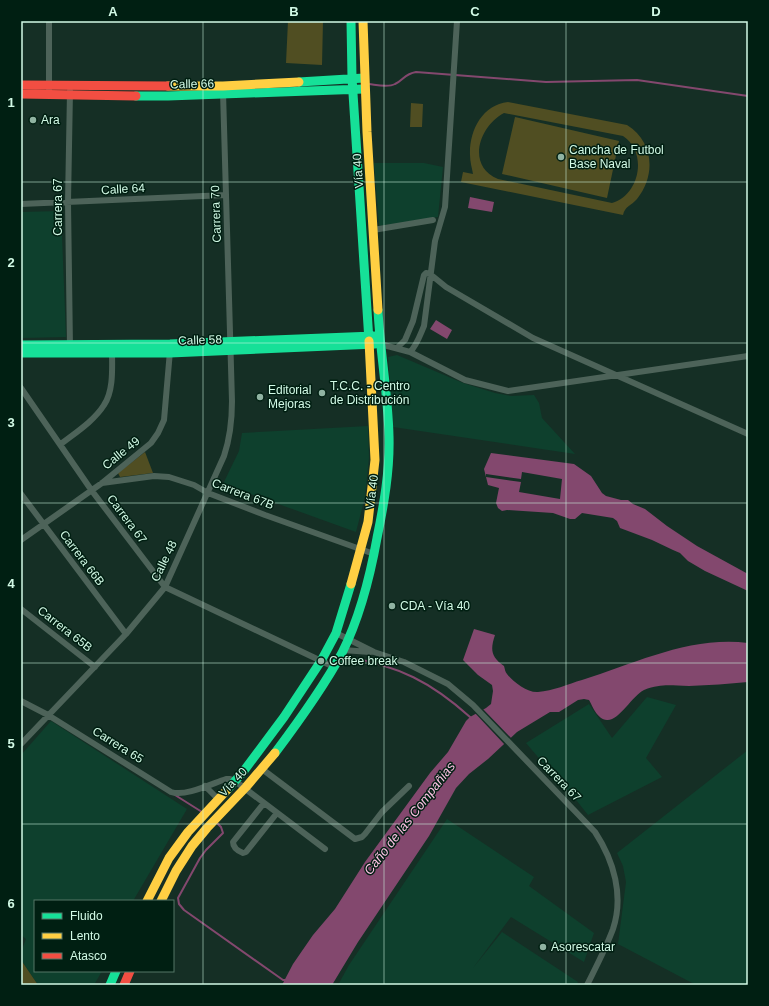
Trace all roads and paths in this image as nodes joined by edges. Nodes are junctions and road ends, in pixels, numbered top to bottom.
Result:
1 (49, 21) edge
2 (351, 21) edge
3 (363, 21) edge
4 (458, 21) edge
5 (352, 78) junction
6 (364, 78) junction
7 (21, 85) edge
8 (112, 86) junction
9 (168, 86) junction
10 (364, 89) junction
11 (49, 90) junction
12 (223, 90) junction
13 (352, 90) junction
14 (70, 91) junction
15 (21, 94) edge
16 (112, 96) junction
17 (168, 96) junction
18 (226, 195) junction
19 (68, 202) junction
20 (21, 204) edge
21 (433, 220) dead end
22 (373, 230) junction
23 (430, 274) junction
24 (369, 340) junction
25 (380, 340) junction
26 (231, 346) junction
27 (397, 348) junction
28 (70, 349) junction
29 (112, 349) junction
30 (170, 349) junction
31 (21, 351) edge
32 (410, 352) junction
33 (748, 356) edge
34 (615, 375) junction
35 (21, 388) edge
36 (748, 434) edge
37 (61, 444) junction
38 (102, 483) junction
39 (92, 490) junction
40 (208, 493) junction
41 (21, 494) edge
42 (43, 524) junction
43 (21, 540) edge
44 (361, 549) junction
45 (374, 554) junction
46 (164, 588) junction
47 (21, 610) edge
48 (336, 633) junction
49 (126, 634) junction
50 (348, 639) junction
51 (343, 650) junction
52 (374, 652) junction
53 (321, 661) junction
54 (95, 667) junction
55 (334, 667) junction
56 (21, 701) edge
57 (48, 714) junction
58 (21, 744) edge
59 (262, 769) junction
60 (235, 781) junction
61 (205, 786) junction
62 (409, 786) dead end
63 (245, 789) junction
64 (217, 800) junction
65 (264, 803) junction
66 (277, 813) junction
67 (325, 849) dead end
68 (151, 900) edge
69 (162, 900) edge
70 (130, 972) edge
71 (124, 985) edge
72 (587, 985) edge

1 - 11 street
2 - 5 main road, Vía 40
3 - 6 main road, Vía 40
4 - 23 street
5 - 6 main road, Calle 66
5 - 12 main road, Calle 66
5 - 13 main road, Vía 40
6 - 10 main road, Vía 40
7 - 11 main road, Calle 66
8 - 9 main road, Calle 66
8 - 14 main road, Calle 66
8 - 16 main road
9 - 12 main road, Calle 66
9 - 17 main road
10 - 13 main road, Calle 66
10 - 22 main road, Vía 40
11 - 14 main road, Calle 66
11 - 15 main road, Calle 66
12 - 13 main road, Calle 66
12 - 17 main road, Calle 66
12 - 18 street, Carrera 70
13 - 24 main road, Vía 40
14 - 16 main road, Calle 66
14 - 19 street, Carrera 67
16 - 17 main road, Calle 66
18 - 19 street, Calle 64
18 - 26 street, Carrera 70
19 - 20 street, Calle 64
19 - 28 street, Carrera 67
21 - 22 street
22 - 25 main road, Vía 40
23 - 27 street
23 - 32 street
23 - 34 street
24 - 25 main road, Calle 58
24 - 26 main road, Calle 58
24 - 44 main road, Vía 40
25 - 27 street
25 - 45 main road, Vía 40
26 - 30 main road, Calle 58
26 - 40 street, Calle 48
27 - 32 street
28 - 29 main road, Calle 58
28 - 31 main road, Calle 58
29 - 30 main road, Calle 58
29 - 37 street
30 - 38 street, Calle 49
32 - 34 street
33 - 34 street
34 - 36 street
35 - 37 street, Carrera 67
37 - 39 street, Carrera 67
38 - 39 street, Calle 49
38 - 40 street, Carrera 67B
39 - 42 street, Calle 49
39 - 46 street, Carrera 67
40 - 44 street, Carrera 67B
40 - 46 street, Calle 48
41 - 42 street, Carrera 66B
42 - 43 street, Calle 49
42 - 49 street, Carrera 66B
44 - 45 street, Carrera 67B
44 - 48 main road, Vía 40
45 - 50 main road, Vía 40
46 - 49 street, Calle 48
46 - 53 street, Carrera 67
47 - 54 street, Carrera 65B
48 - 50 street, Carrera 67
48 - 53 main road, Vía 40
49 - 54 street, Calle 48
50 - 51 main road, Vía 40
50 - 52 street, Carrera 67
51 - 52 street, Carrera 67
51 - 55 main road, Vía 40
52 - 72 street, Carrera 67
53 - 55 street, Carrera 67
53 - 60 main road, Vía 40
54 - 57 street, Calle 48
55 - 59 main road, Vía 40
56 - 57 street, Carrera 65
57 - 58 street, Calle 48
57 - 61 street, Carrera 65
59 - 62 street
59 - 63 main road, Vía 40
60 - 61 street, Carrera 65
60 - 63 street
60 - 64 main road, Vía 40
61 - 64 street
63 - 65 street
63 - 69 main road, Vía 40
64 - 68 main road, Vía 40
65 - 66 street
65 - 66 street
66 - 67 street
70 - 71 main road

